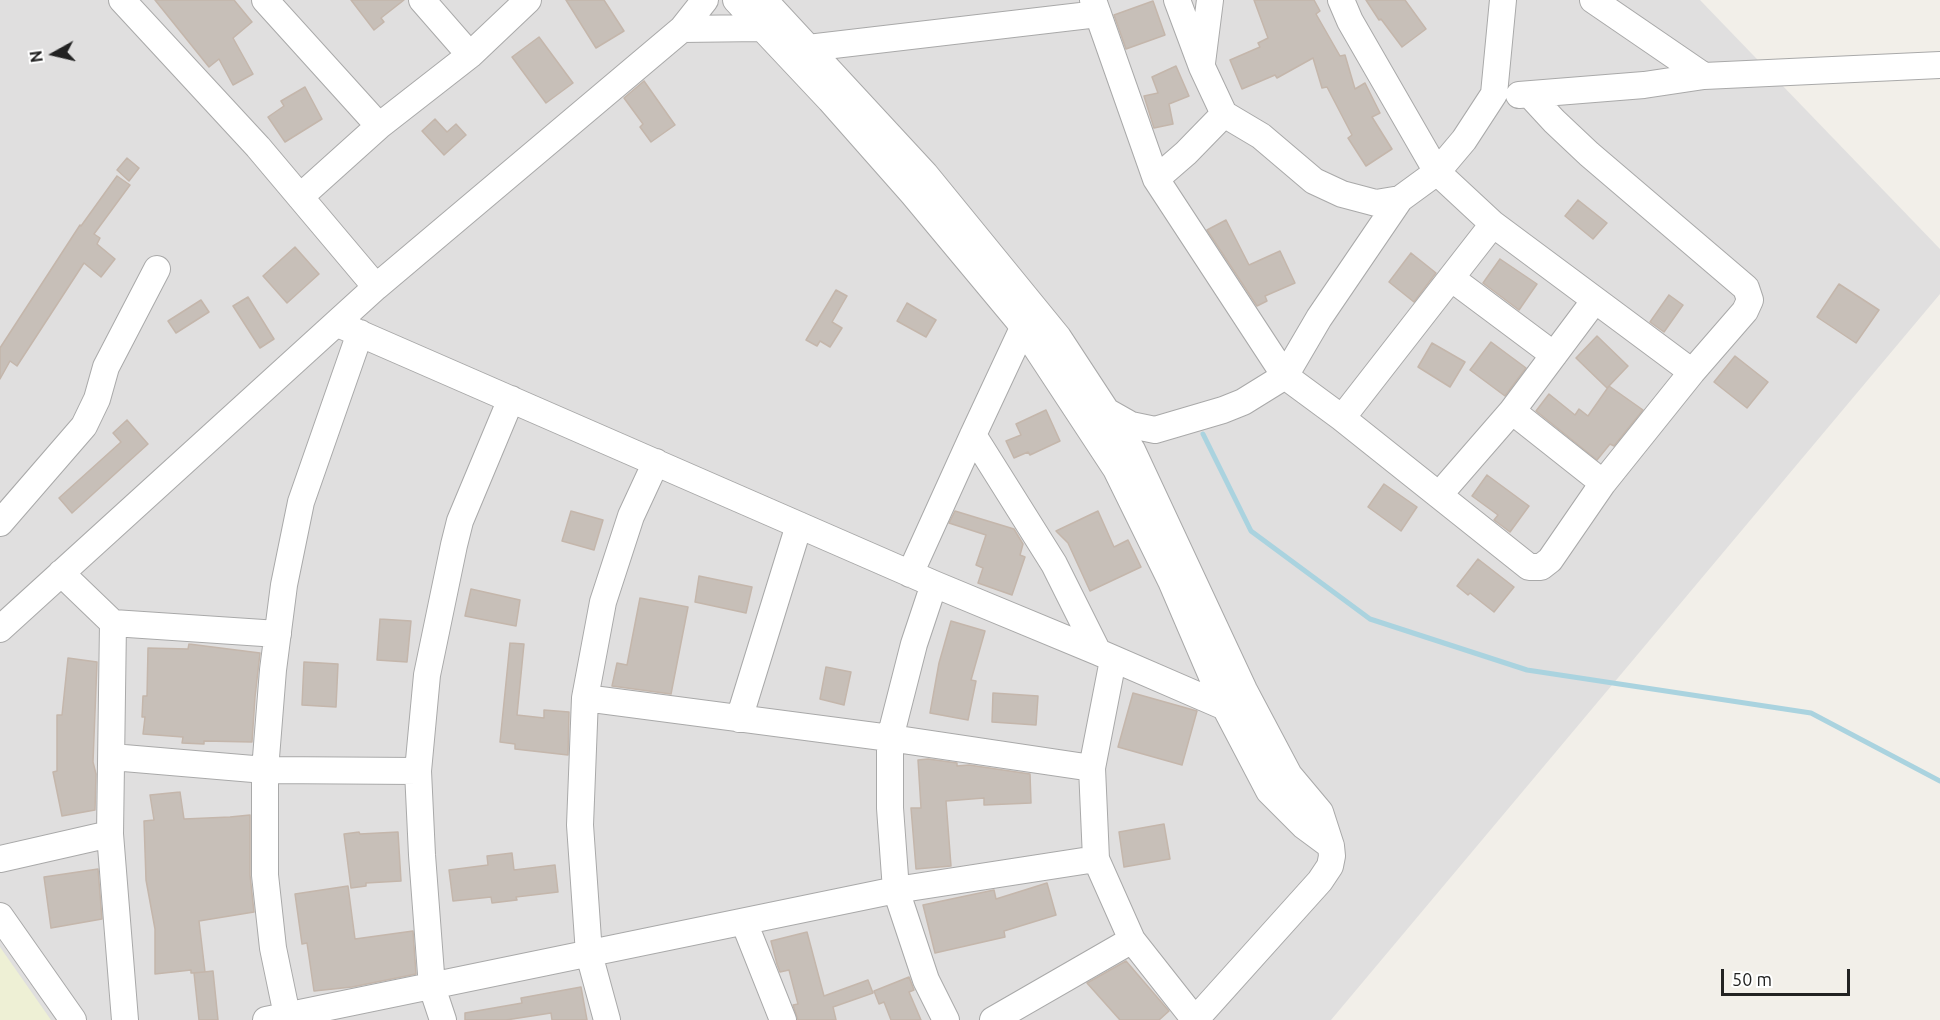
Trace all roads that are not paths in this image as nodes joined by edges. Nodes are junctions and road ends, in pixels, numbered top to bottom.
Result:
1 (122, 0) edge
2 (265, 0) edge
3 (422, 0) edge
4 (528, 0) edge
5 (705, 0) edge
6 (736, 0) edge
7 (764, 0) edge
8 (1177, 0) edge
9 (1210, 0) edge
10 (1341, 0) edge
11 (1503, 0) edge
12 (1603, 2) edge
13 (1095, 7) edge
14 (761, 28) junction
15 (681, 29) junction
16 (808, 48) junction
17 (470, 55) junction
18 (1940, 65) edge
19 (1202, 67) junction
20 (1704, 76) junction
21 (837, 94) junction
22 (1494, 94) junction
23 (1530, 95) junction
24 (1224, 114) junction
25 (379, 126) junction
26 (1437, 172) junction
27 (1156, 179) junction
28 (300, 197) junction
29 (1400, 199) junction
30 (1493, 224) junction
31 (157, 269) dead end
32 (1451, 278) junction
33 (376, 287) junction
34 (1006, 289) junction
35 (1595, 300) junction
36 (349, 328) junction
37 (1023, 328) junction
38 (1554, 355) junction
39 (1692, 372) junction
40 (1285, 376) junction
41 (1074, 383) junction
42 (511, 399) junction
43 (1512, 411) junction
44 (1108, 412) junction
45 (1342, 418) junction
46 (973, 435) junction
47 (656, 462) junction
48 (1603, 483) junction
49 (1439, 495) junction
50 (0, 523) edge
51 (799, 525) junction
52 (61, 573) junction
53 (922, 579) junction
54 (112, 623) junction
55 (0, 629) edge
56 (278, 634) junction
57 (1106, 656) junction
58 (585, 698) junction
59 (1225, 707) junction
60 (1255, 711) junction
61 (739, 718) junction
62 (890, 738) junction
63 (112, 757) junction
64 (1092, 768) junction
65 (265, 770) junction
66 (418, 771) junction
67 (110, 834) junction
68 (1330, 846) junction
69 (0, 859) edge
70 (1096, 859) junction
71 (896, 890) junction
72 (0, 916) edge
73 (744, 922) junction
74 (1132, 940) junction
75 (589, 954) junction
76 (432, 987) junction
77 (280, 1019) edge
78 (73, 1020) edge
79 (125, 1020) edge
80 (443, 1020) edge
81 (607, 1020) edge
82 (783, 1020) edge
83 (946, 1020) edge
84 (993, 1020) edge
85 (1195, 1020) edge

1 - 28 street
2 - 25 street
3 - 17 street
4 - 17 street
5 - 15 street
6 - 14 street
7 - 16 street
8 - 19 street
9 - 19 street
10 - 26 street
11 - 22 street
12 - 20 street
13 - 16 street
13 - 27 street
14 - 15 street
14 - 21 street
15 - 33 street
16 - 21 street
17 - 25 street
18 - 20 street
19 - 24 street
20 - 23 street
21 - 34 street
22 - 23 street
22 - 26 street
23 - 39 street
24 - 27 street
24 - 29 street
25 - 28 street
26 - 29 street
26 - 30 street
27 - 40 street
28 - 33 street
29 - 40 street
30 - 32 street
30 - 35 street
31 - 50 street
32 - 38 street
32 - 45 street
33 - 36 street
34 - 37 street
34 - 41 street
35 - 38 street
35 - 39 street
36 - 42 street
36 - 52 street
36 - 56 street
37 - 41 street
37 - 46 street
38 - 43 street
39 - 48 street
40 - 44 street
40 - 45 street
41 - 44 street
41 - 59 street
42 - 47 street
42 - 66 street
43 - 48 street
43 - 49 street
44 - 60 street
45 - 49 street
46 - 53 street
46 - 57 street
47 - 51 street
47 - 58 street
48 - 49 street
51 - 53 street
51 - 61 street
52 - 54 street
52 - 55 street
53 - 57 street
53 - 62 street
54 - 56 street
54 - 63 street
56 - 65 street
57 - 59 street
57 - 64 street
58 - 61 street
58 - 75 street
59 - 60 street
59 - 68 street
60 - 68 street
61 - 62 street
62 - 64 street
62 - 71 street
63 - 65 street
63 - 67 street
64 - 70 street
65 - 66 street
65 - 77 street
66 - 76 street
67 - 69 street
67 - 79 street
68 - 85 street
70 - 71 street
70 - 74 street
71 - 73 street
71 - 83 street
72 - 78 street
73 - 75 street
73 - 82 street
74 - 84 street
74 - 85 street
75 - 76 street
75 - 81 street
76 - 77 street
76 - 80 street

